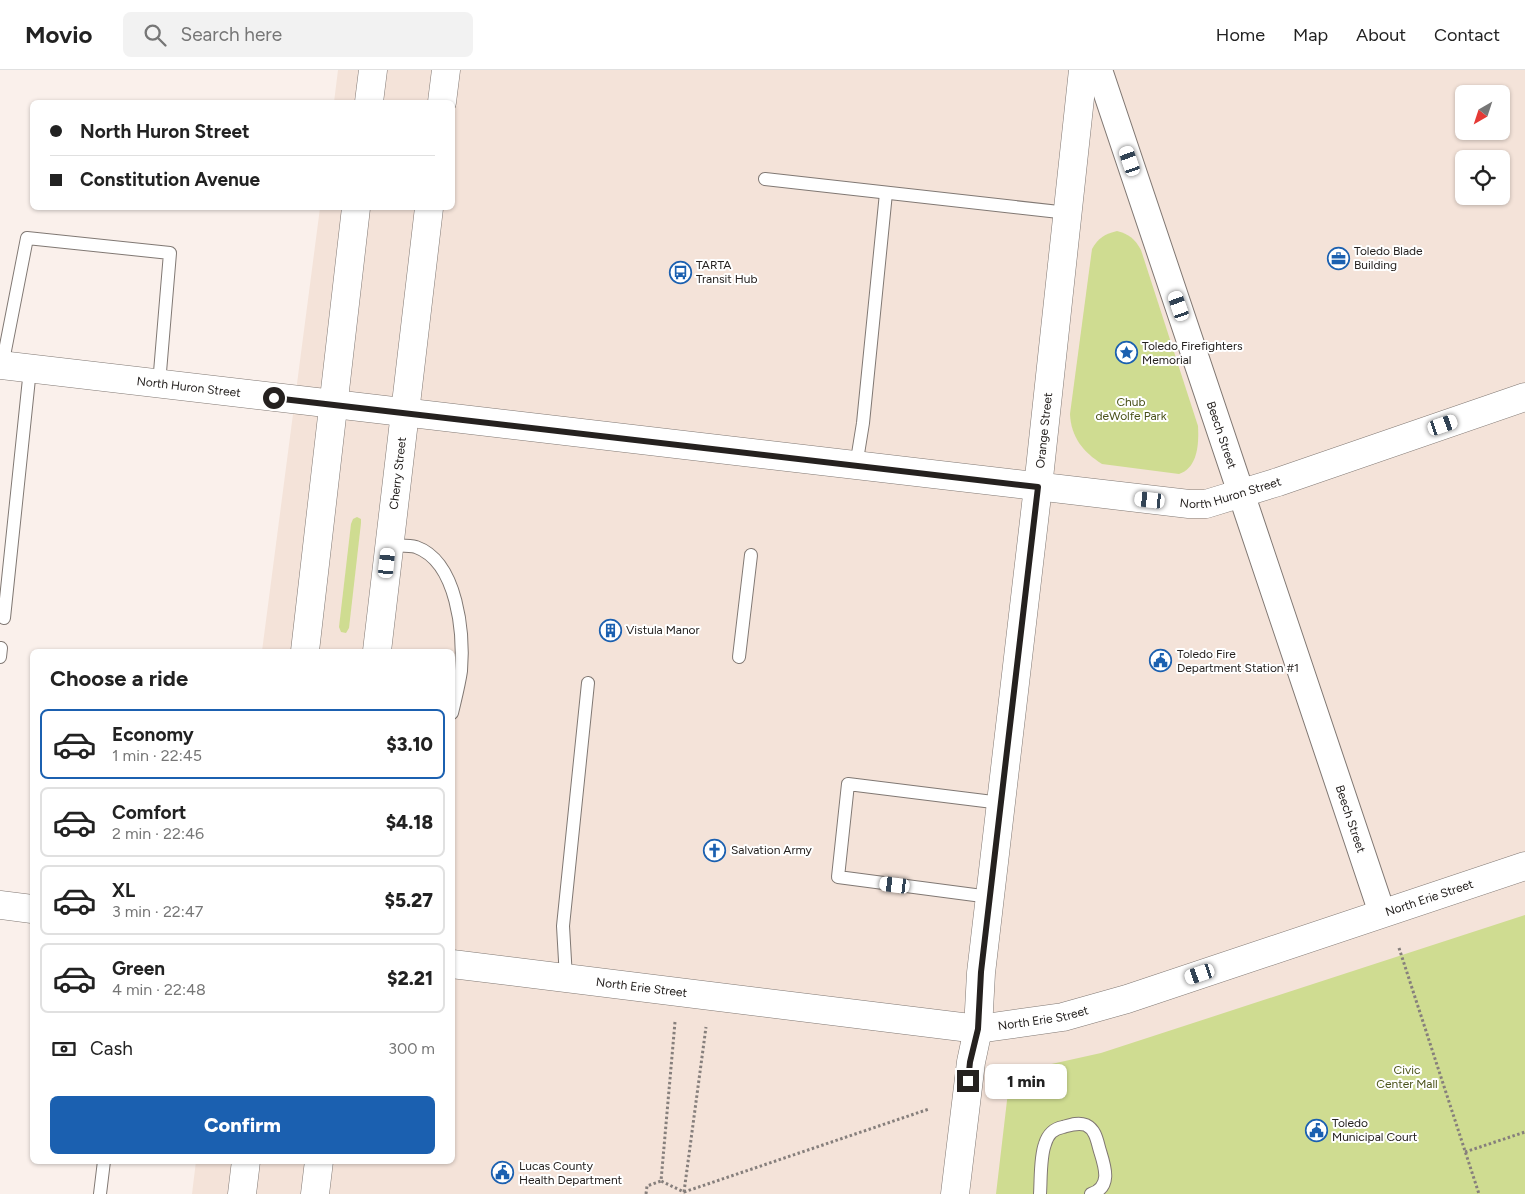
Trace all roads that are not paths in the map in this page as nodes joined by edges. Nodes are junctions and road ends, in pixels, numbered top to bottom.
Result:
1 (373, 70) edge
2 (446, 70) edge
3 (1083, 70) edge
4 (1099, 70) edge
5 (369, 100) edge
6 (442, 100) edge
7 (765, 179) dead end
8 (886, 193) junction
9 (356, 210) edge
10 (429, 210) edge
11 (1068, 213) junction
12 (1, 366) edge
13 (30, 369) junction
14 (159, 384) junction
15 (1525, 397) edge
16 (333, 405) junction
17 (405, 413) junction
18 (856, 466) junction
19 (1038, 487) junction
20 (1242, 493) junction
21 (389, 545) junction
22 (751, 555) dead end
23 (4, 618) dead end
24 (305, 649) edge
25 (377, 649) edge
26 (739, 657) dead end
27 (588, 682) dead end
28 (455, 699) edge
29 (1001, 803) junction
30 (1525, 866) edge
31 (990, 898) junction
32 (0, 905) edge
33 (30, 909) edge
34 (1382, 914) junction
35 (455, 964) edge
36 (566, 978) junction
37 (978, 1029) junction
38 (104, 1164) edge
39 (246, 1164) edge
40 (319, 1164) edge
41 (100, 1194) edge
42 (242, 1194) edge
43 (315, 1194) edge
44 (955, 1194) edge
45 (1040, 1194) edge
46 (1091, 1194) edge

1 - 5 street
2 - 6 street
3 - 11 street, Orange Street
4 - 20 street, Beech Street
7 - 8 lane
8 - 11 lane
8 - 18 lane
9 - 16 street
10 - 17 street, Cherry Street
11 - 19 street, Orange Street
12 - 13 street, North Huron Street
12 - 14 lane
13 - 14 street, North Huron Street
13 - 23 lane
14 - 16 street, North Huron Street
15 - 20 street, North Huron Street
16 - 17 street, North Huron Street
16 - 24 street
17 - 18 street, North Huron Street
17 - 21 street, Cherry Street
18 - 19 street, North Huron Street
19 - 20 street, North Huron Street
19 - 29 street, Orange Street
20 - 34 street, Beech Street
21 - 25 street, Cherry Street
21 - 28 lane
22 - 26 lane
27 - 36 lane
29 - 31 street, Orange Street
29 - 31 lane
30 - 34 street, North Erie Street
31 - 37 street, Orange Street
32 - 33 street
34 - 37 street, North Erie Street
35 - 36 street, North Erie Street
36 - 37 street, North Erie Street
37 - 44 street, Orange Street
38 - 41 lane
39 - 42 street
40 - 43 street
45 - 46 lane

